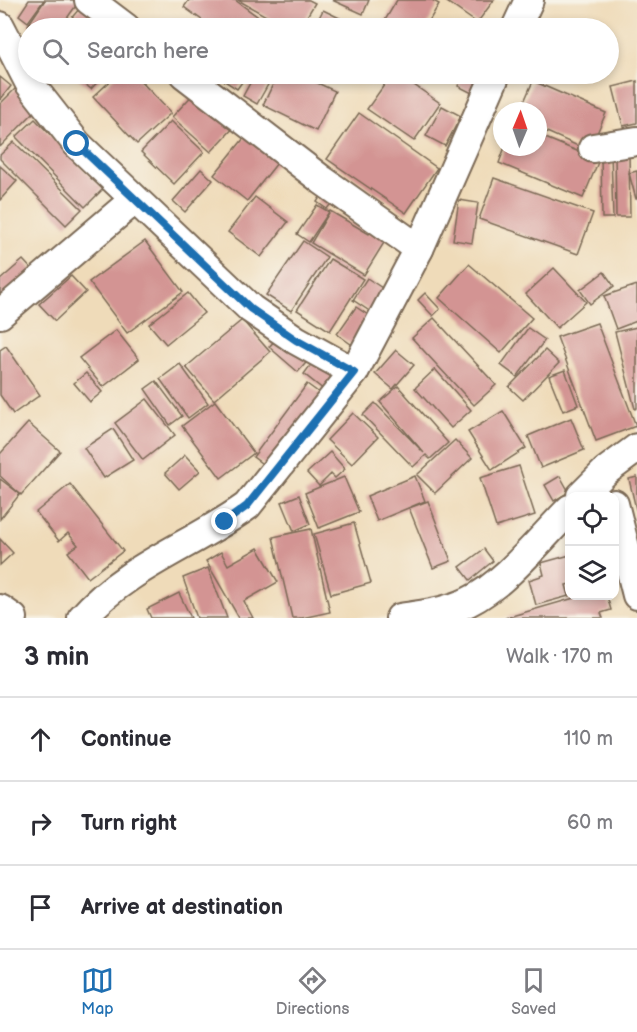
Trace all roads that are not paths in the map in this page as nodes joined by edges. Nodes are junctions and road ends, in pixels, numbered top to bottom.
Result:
1 (89, 0) edge
2 (529, 0) edge
3 (113, 18) edge
4 (521, 18) edge
5 (0, 26) edge
6 (18, 61) edge
7 (30, 84) edge
8 (197, 84) edge
9 (492, 84) edge
10 (637, 141) edge
11 (593, 148) dead end
12 (134, 200) junction
13 (419, 249) junction
14 (0, 314) edge
15 (354, 372) junction
16 (637, 448) edge
17 (610, 484) edge
18 (591, 492) edge
19 (565, 514) edge
20 (619, 521) edge
21 (637, 595) edge
22 (0, 609) edge
23 (13, 618) edge
24 (82, 618) edge
25 (400, 618) edge

1 - 3 street
2 - 4 street
5 - 6 street
7 - 12 street
8 - 13 street
9 - 13 street
10 - 11 street
12 - 14 street
12 - 15 street
13 - 15 street
15 - 24 street
16 - 17 street
17 - 18 street
19 - 25 street
20 - 21 street
22 - 23 street

